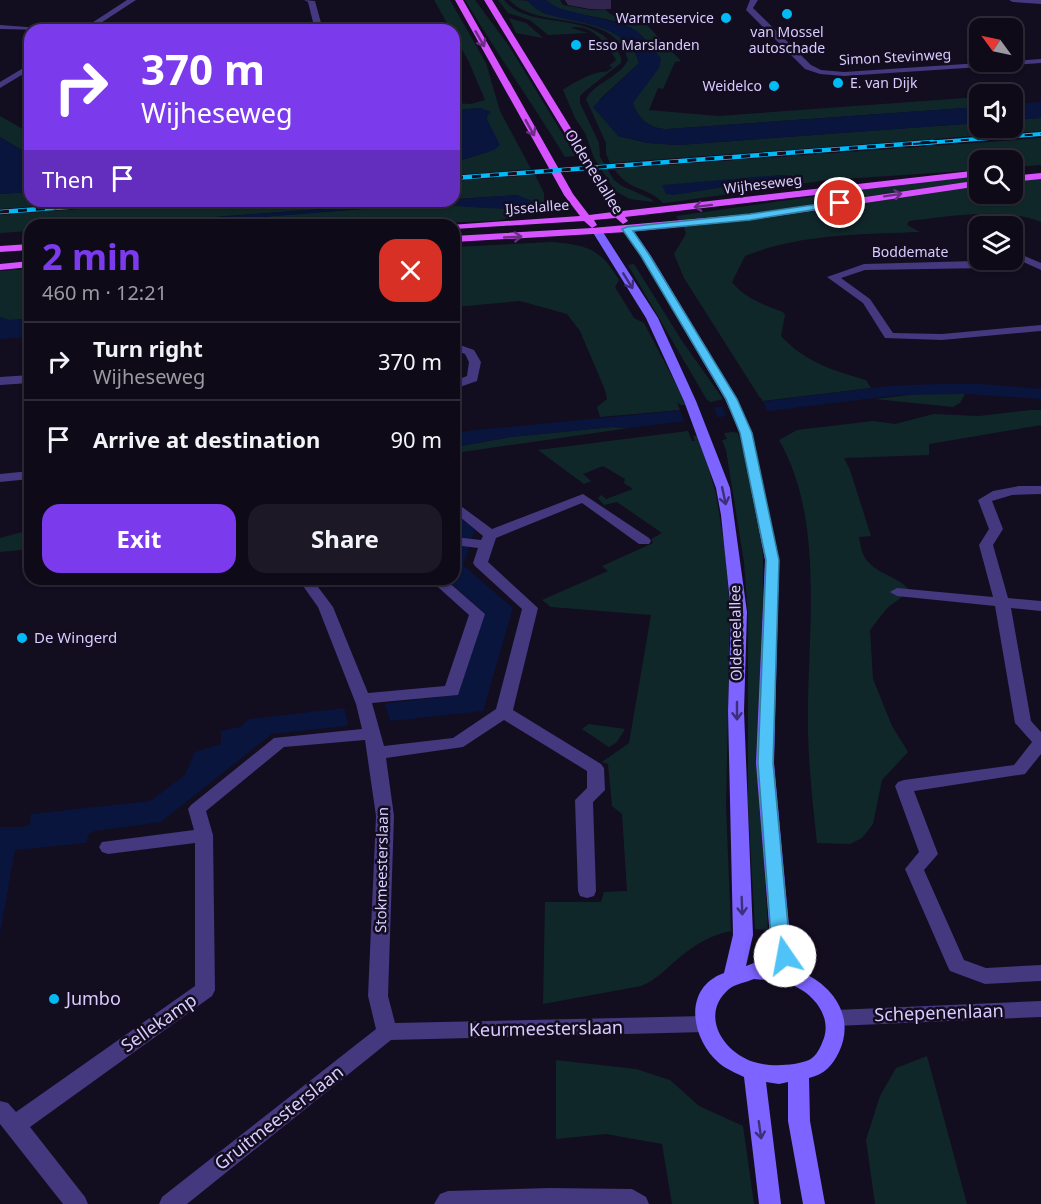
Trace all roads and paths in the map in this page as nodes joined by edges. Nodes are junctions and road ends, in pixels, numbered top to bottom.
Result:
1 (132, 0) edge
2 (308, 0) edge
3 (459, 0) edge
4 (488, 0) edge
5 (754, 0) edge
6 (1013, 0) edge
7 (1020, 0) edge
8 (1041, 2) edge
9 (94, 24) edge
10 (318, 24) edge
11 (0, 27) edge
12 (24, 29) edge
13 (1041, 61) edge
14 (24, 70) edge
15 (10, 80) junction
16 (24, 81) edge
17 (0, 86) edge
18 (1041, 168) edge
19 (1023, 169) edge
20 (969, 174) edge
21 (1041, 176) edge
22 (1023, 178) edge
23 (969, 185) edge
24 (621, 214) junction
25 (586, 218) junction
26 (460, 226) edge
27 (627, 229) junction
28 (597, 231) junction
29 (460, 239) edge
30 (24, 247) edge
31 (0, 249) edge
32 (1023, 258) edge
33 (24, 265) edge
34 (969, 265) edge
35 (0, 267) edge
36 (1041, 267) edge
37 (1041, 328) edge
38 (460, 348) edge
39 (24, 379) edge
40 (0, 381) edge
41 (460, 383) edge
42 (24, 475) edge
43 (0, 477) edge
44 (1041, 490) edge
45 (460, 512) edge
46 (460, 541) edge
47 (484, 541) junction
48 (644, 542) dead end
49 (310, 585) edge
50 (443, 585) edge
51 (897, 592) dead end
52 (1002, 602) junction
53 (1041, 606) edge
54 (363, 701) junction
55 (504, 712) junction
56 (371, 730) junction
57 (1041, 742) edge
58 (377, 753) junction
59 (204, 835) junction
60 (108, 847) dead end
61 (587, 891) dead end
62 (1041, 973) edge
63 (734, 974) junction
64 (790, 976) junction
65 (1041, 1009) edge
66 (837, 1018) junction
67 (705, 1024) junction
68 (387, 1032) junction
69 (754, 1072) junction
70 (798, 1073) junction
71 (8, 1118) edge
72 (77, 1204) edge
73 (170, 1204) edge
74 (445, 1204) edge
75 (638, 1204) edge
76 (770, 1204) edge
77 (814, 1204) edge

1 - 9 street
2 - 10 street
3 -> 25 main road, Oldeneelallee
4 - 24 main road, Oldeneelallee
5 - 13 street, Simon Stevinweg
6 - 7 street
7 - 8 street
11 - 12 street
14 - 15 street
15 - 16 street
15 - 17 street
18 - 19 main road
20 -> 24 main road, Wijheseweg
21 - 22 main road
27 -> 23 main road, Wijheseweg
24 - 25 main road, IJsselallee
24 - 27 main road, Oldeneelallee
25 - 26 main road, IJsselallee
25 - 28 main road, Oldeneelallee
27 - 28 main road, Wijheseweg
27 - 64 main road, Oldeneelallee
29 -> 28 main road, IJsselallee
28 -> 63 main road, Oldeneelallee
30 - 31 main road
32 - 36 street, Boddemate
33 - 35 main road
34 - 37 street, Boddemate
38 - 41 street
39 - 40 street
42 - 43 street
44 - 52 street
45 - 47 street
46 - 47 street
47 - 48 street
47 - 55 street
49 - 54 street, Stokmeesterslaan
50 - 54 street
51 - 52 street
52 - 53 street
52 - 57 street
54 - 56 street, Stokmeesterslaan
55 - 58 street
55 - 61 street
56 - 58 street, Stokmeesterslaan
56 - 59 street, Sellekamp
57 - 62 street
58 - 68 street, Stokmeesterslaan
59 - 60 street
59 - 71 street, Sellekamp
63 - 64 main road
63 - 67 main road
64 - 66 main road
65 - 66 street, Schepenenlaan
66 - 70 main road
67 - 68 street, Keurmeesterslaan
67 - 69 main road
68 - 73 street, Gruitmeesterslaan
69 - 70 main road
69 -> 76 main road
70 - 77 main road
71 - 72 street, Sellekamp
74 - 75 street

